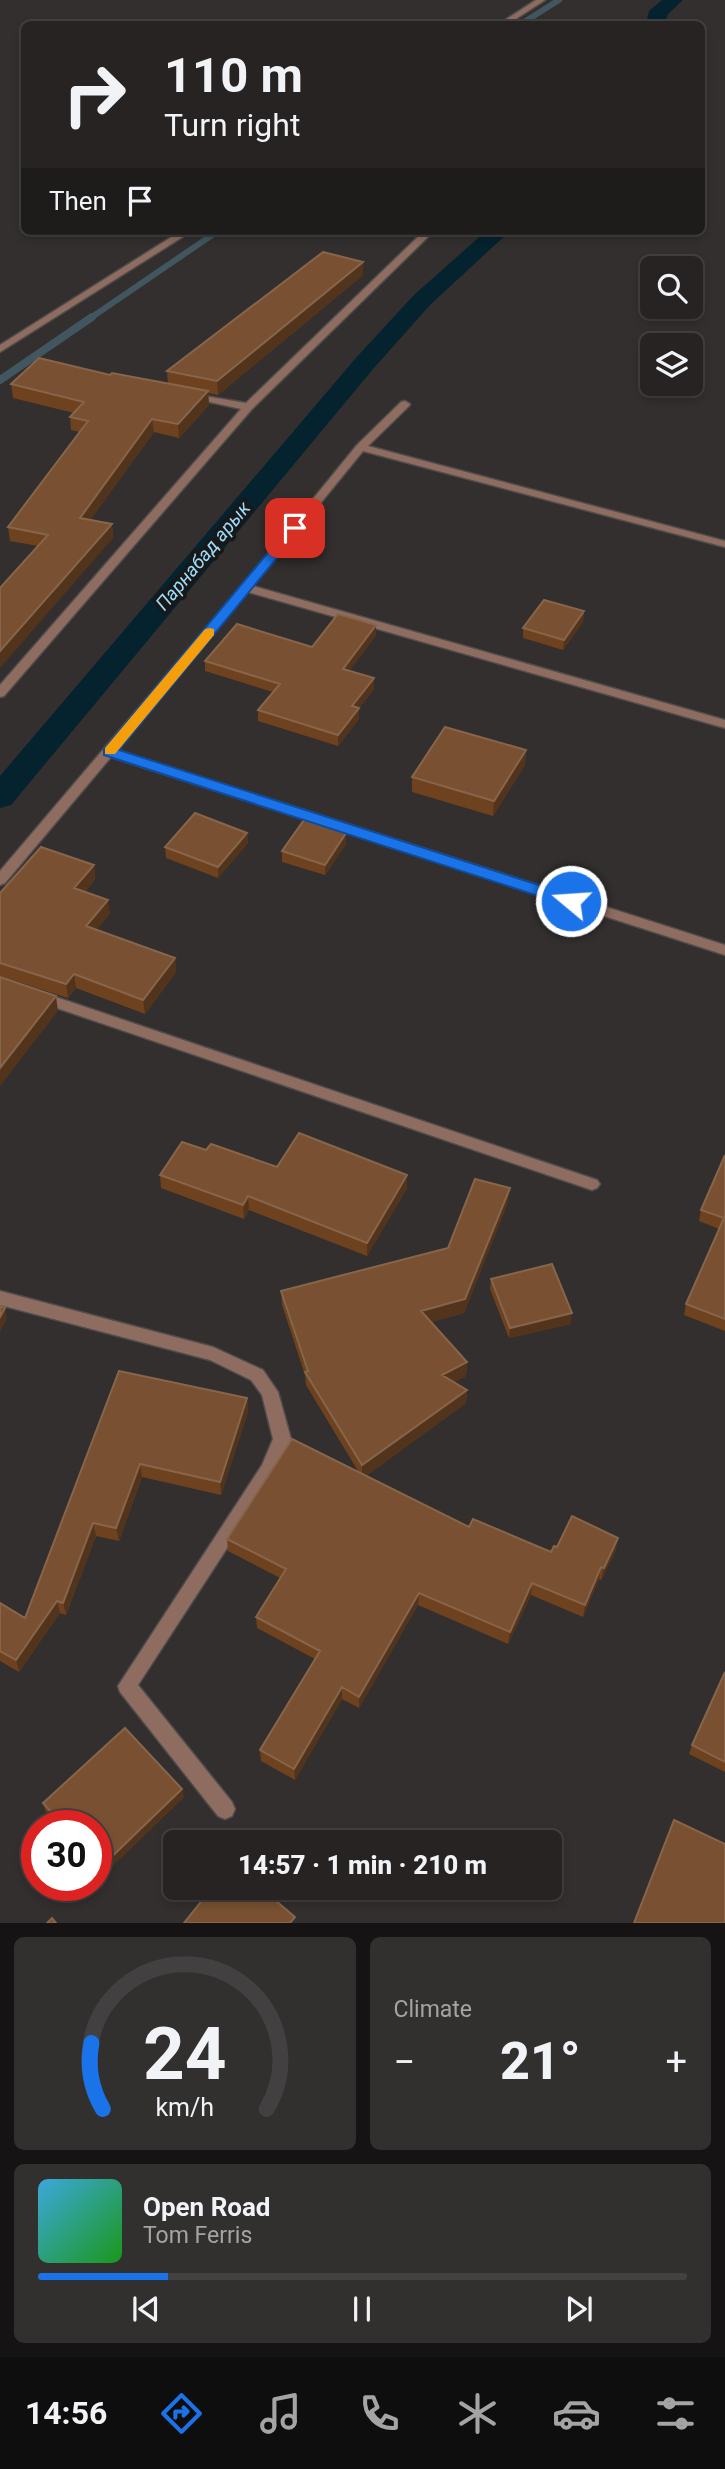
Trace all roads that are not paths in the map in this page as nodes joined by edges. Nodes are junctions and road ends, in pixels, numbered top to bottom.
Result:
1 (541, 0) edge
2 (508, 21) edge
3 (181, 235) edge
4 (425, 235) edge
5 (0, 349) edge
6 (183, 393) edge
7 (405, 404) dead end
8 (248, 407) junction
9 (361, 447) junction
10 (725, 544) edge
11 (246, 588) junction
12 (0, 693) edge
13 (725, 724) edge
14 (109, 752) junction
15 (0, 880) edge
16 (725, 950) edge
17 (26, 992) edge
18 (592, 1184) dead end
19 (0, 1298) edge
20 (225, 1809) dead end

1 - 2 street
3 - 5 street
4 - 8 street
6 - 8 street
7 - 9 street
8 - 12 street
9 - 10 street
9 - 11 street
11 - 13 street
11 - 14 street
14 - 15 street
14 - 16 street
17 - 18 street
19 - 20 street

